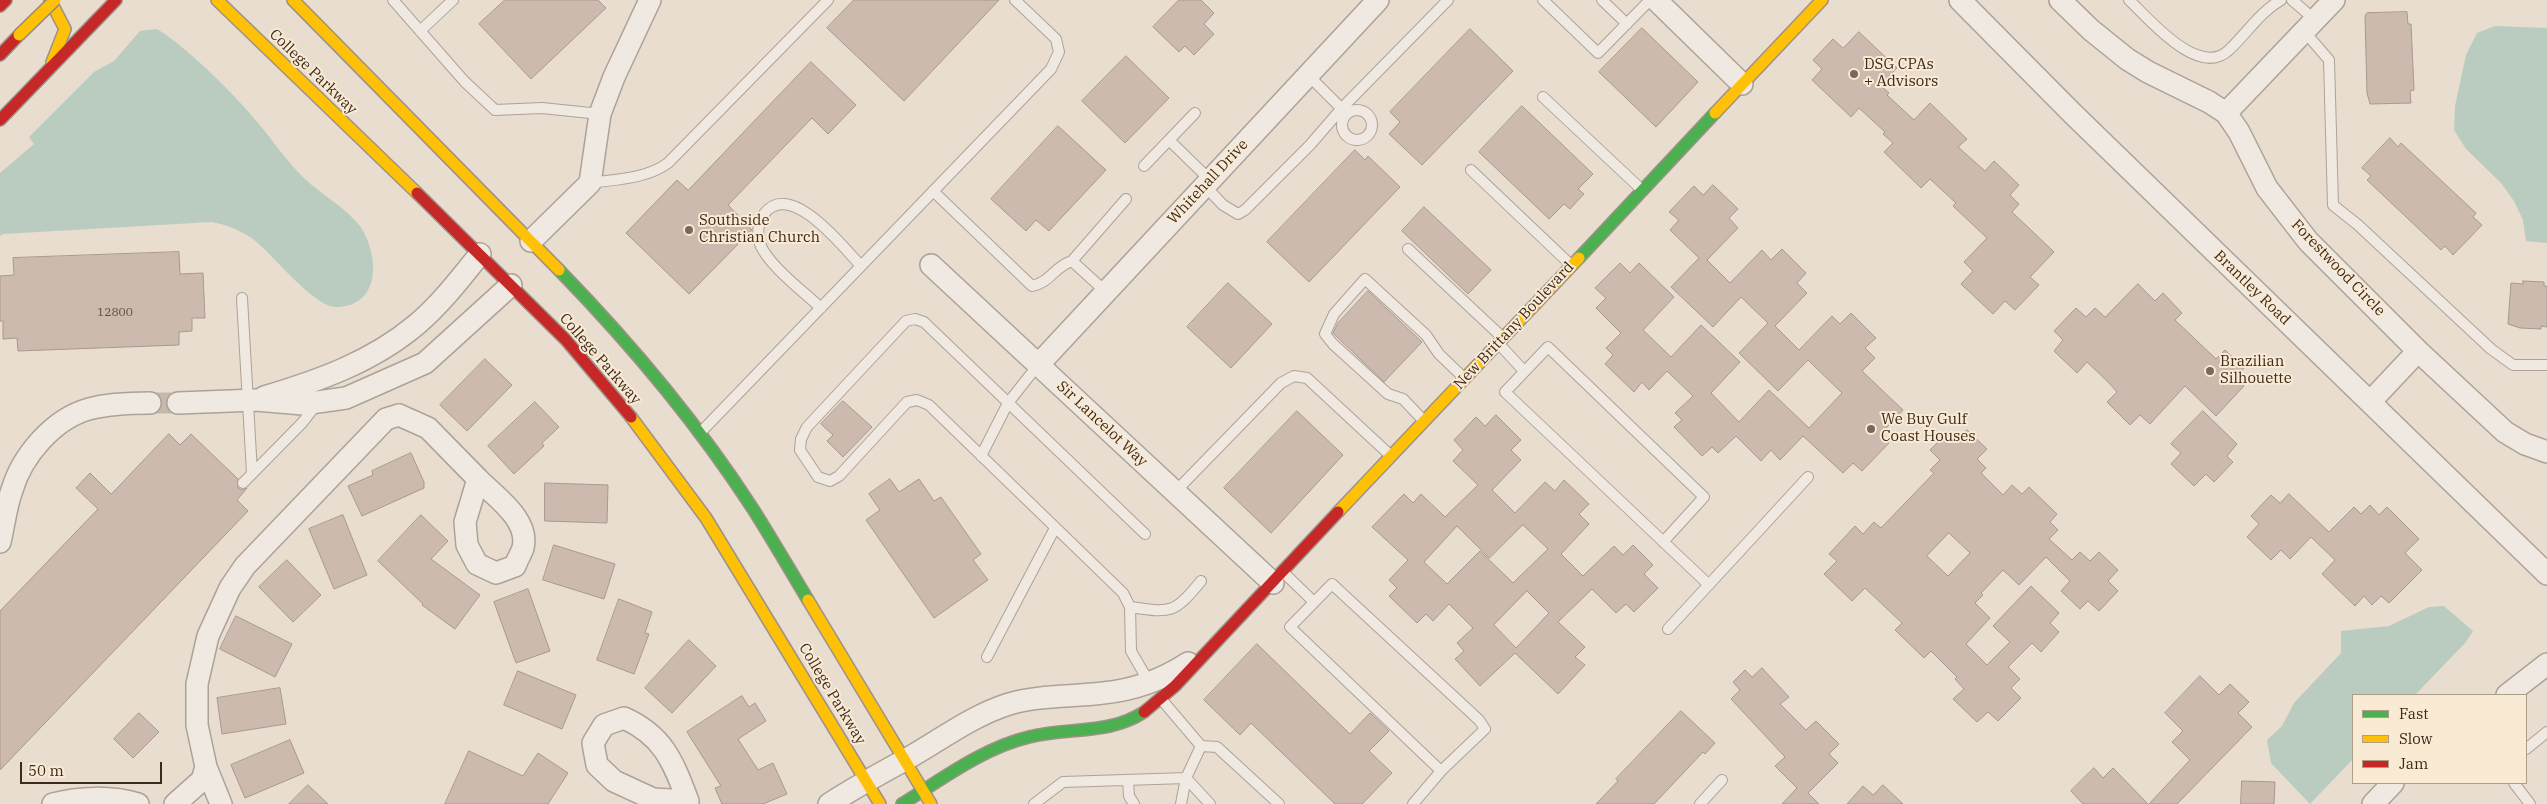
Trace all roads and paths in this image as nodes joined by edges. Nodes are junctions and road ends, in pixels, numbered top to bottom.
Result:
1 (6, 0) edge
2 (50, 0) edge
3 (55, 0) edge
4 (116, 0) edge
5 (217, 0) edge
6 (293, 0) edge
7 (393, 0) edge
8 (453, 0) edge
9 (650, 0) edge
10 (828, 0) edge
11 (1015, 0) edge
12 (1378, 0) edge
13 (1448, 0) edge
14 (1543, 0) edge
15 (1602, 0) edge
16 (1650, 0) edge
17 (1656, 0) edge
18 (1822, 0) edge
19 (1960, 0) edge
20 (2060, 0) edge
21 (2129, 0) edge
22 (2281, 0) edge
23 (2292, 0) edge
24 (2334, 0) edge
25 (0, 6) edge
26 (1627, 24) junction
27 (2310, 25) junction
28 (420, 31) junction
29 (0, 55) edge
30 (47, 72) junction
31 (1308, 75) junction
32 (1742, 84) junction
33 (1543, 97) dead end
34 (1344, 111) junction
35 (1195, 113) dead end
36 (2226, 113) junction
37 (600, 114) junction
38 (0, 120) edge
39 (1169, 140) junction
40 (1144, 166) dead end
41 (1471, 170) dead end
42 (590, 182) junction
43 (1207, 183) junction
44 (1642, 190) junction
45 (933, 191) junction
46 (1126, 199) dead end
47 (531, 241) junction
48 (1408, 249) dead end
49 (480, 254) junction
50 (1072, 261) junction
51 (931, 265) dead end
52 (861, 266) junction
53 (1571, 266) junction
54 (511, 285) junction
55 (1106, 292) junction
56 (242, 298) dead end
57 (820, 308) junction
58 (1501, 341) junction
59 (2418, 351) junction
60 (371, 356) junction
61 (1038, 365) junction
62 (2547, 365) edge
63 (1524, 371) junction
64 (1464, 379) junction
65 (386, 382) junction
66 (252, 400) junction
67 (178, 402) tunnel mouth
68 (318, 402) junction
69 (2370, 402) junction
70 (150, 403) tunnel mouth
71 (1008, 403) junction
72 (399, 415) junction
73 (1425, 421) junction
74 (699, 434) junction
75 (2547, 452) edge
76 (981, 456) junction
77 (1392, 457) junction
78 (252, 473) junction
79 (1808, 477) dead end
80 (478, 478) dead end
81 (242, 483) dead end
82 (1174, 493) junction
83 (1055, 528) junction
84 (1145, 534) dead end
85 (0, 542) edge
86 (1663, 542) junction
87 (2547, 574) edge
88 (1278, 577) junction
89 (1201, 581) dead end
90 (1709, 585) junction
91 (1314, 602) junction
92 (1130, 607) junction
93 (1668, 629) dead end
94 (1206, 652) joint
95 (987, 658) dead end
96 (2547, 664) edge
97 (1155, 691) junction
98 (2508, 694) edge
99 (2547, 732) edge
100 (1201, 746) junction
101 (2527, 748) edge
102 (905, 760) junction
103 (206, 766) junction
104 (1441, 772) junction
105 (1186, 778) junction
106 (866, 780) junction
107 (1128, 780) junction
108 (1722, 780) dead end
109 (2392, 784) edge
110 (2515, 784) edge
111 (923, 791) junction
112 (689, 802) edge
113 (1702, 803) edge
114 (54, 804) edge
115 (138, 804) edge
116 (175, 804) edge
117 (221, 804) edge
118 (829, 804) edge
119 (880, 804) edge
120 (902, 804) edge
121 (931, 804) edge
122 (1034, 804) edge
123 (1134, 804) edge
124 (1181, 804) edge
125 (1210, 804) edge
126 (1279, 804) edge
127 (1413, 804) edge
128 (2373, 804) edge
129 (2530, 804) edge

1 - 25 main road
2 - 30 main road
3 - 29 main road, bridge
4 - 30 main road
5 - 49 main road, College Parkway
6 - 47 main road, College Parkway
7 - 28 lane
8 - 28 lane
9 - 37 street
10 - 42 lane
11 - 45 lane
12 - 31 street, Whitehall Drive
13 - 34 lane
14 - 26 lane
15 - 26 lane
16 - 26 lane
17 - 32 street
18 - 32 main road, New Brittany Boulevard
19 - 69 street, Brantley Road
20 - 36 street, Forestwood Circle
21 - 22 lane
23 - 27 lane
24 - 27 street
27 - 36 street
27 - 62 lane
28 - 37 lane
30 - 38 main road
31 - 34 lane
31 - 43 street, Whitehall Drive
32 - 44 main road, New Brittany Boulevard
33 - 44 lane
34 - 43 lane
35 - 39 lane
36 - 59 street, Forestwood Circle
37 - 42 street
39 - 40 lane
39 - 43 lane
41 - 53 lane
42 - 47 street
43 - 55 street, Whitehall Drive
44 - 53 main road, New Brittany Boulevard
45 - 50 lane
45 - 52 lane
46 - 50 lane
47 - 74 main road, College Parkway
48 - 58 lane
49 - 54 main road, College Parkway
49 - 60 street
50 - 55 lane
51 - 61 street, Sir Lancelot Way
52 - 57 lane
52 - 57 lane
53 - 58 main road, New Brittany Boulevard
54 - 65 street
54 - 106 main road, College Parkway
55 - 61 street, Whitehall Drive
56 - 66 lane
57 - 74 lane
58 - 63 lane
58 - 64 main road, New Brittany Boulevard
59 - 69 street
59 - 75 street, Forestwood Circle
60 - 65 street
60 - 66 street
61 - 71 lane
61 - 82 street, Sir Lancelot Way
63 - 86 lane
63 - 86 lane
64 - 73 main road, New Brittany Boulevard
64 - 73 lane
65 - 68 street
65 - 72 street
66 - 67 street
66 - 68 street
66 - 78 lane
68 - 78 lane
69 - 87 street, Brantley Road
70 - 85 street
71 - 76 lane
71 - 76 lane
71 - 84 lane
72 - 80 street
72 - 103 street
73 - 77 main road, New Brittany Boulevard
74 - 102 main road, College Parkway
76 - 83 lane
77 - 82 lane
77 - 88 main road, New Brittany Boulevard
78 - 81 lane
79 - 90 lane
82 - 88 street, Sir Lancelot Way
83 - 92 lane
83 - 95 lane
86 - 90 lane
88 - 91 lane
88 - 94 main road, New Brittany Boulevard
89 - 92 lane
90 - 93 lane
91 - 104 lane
91 - 104 lane
92 - 97 lane
94 - 97 street, New Brittany Boulevard
96 - 98 street
97 - 100 lane
97 - 102 street, New Brittany Boulevard
97 - 111 main road, New Brittany Boulevard
99 - 101 lane
100 - 105 lane
100 - 126 lane
102 - 106 street, New Brittany Boulevard
102 - 111 main road, College Parkway
103 - 116 street
103 - 117 street
104 - 127 lane
105 - 107 lane
105 - 124 lane
105 - 125 lane
106 - 118 street, New Brittany Boulevard
106 - 119 main road, College Parkway
107 - 122 lane
107 - 123 lane
108 - 113 lane
109 - 128 street
110 - 129 lane
111 - 120 main road, New Brittany Boulevard
111 - 121 main road, College Parkway
112 - 112 street
114 - 115 street

